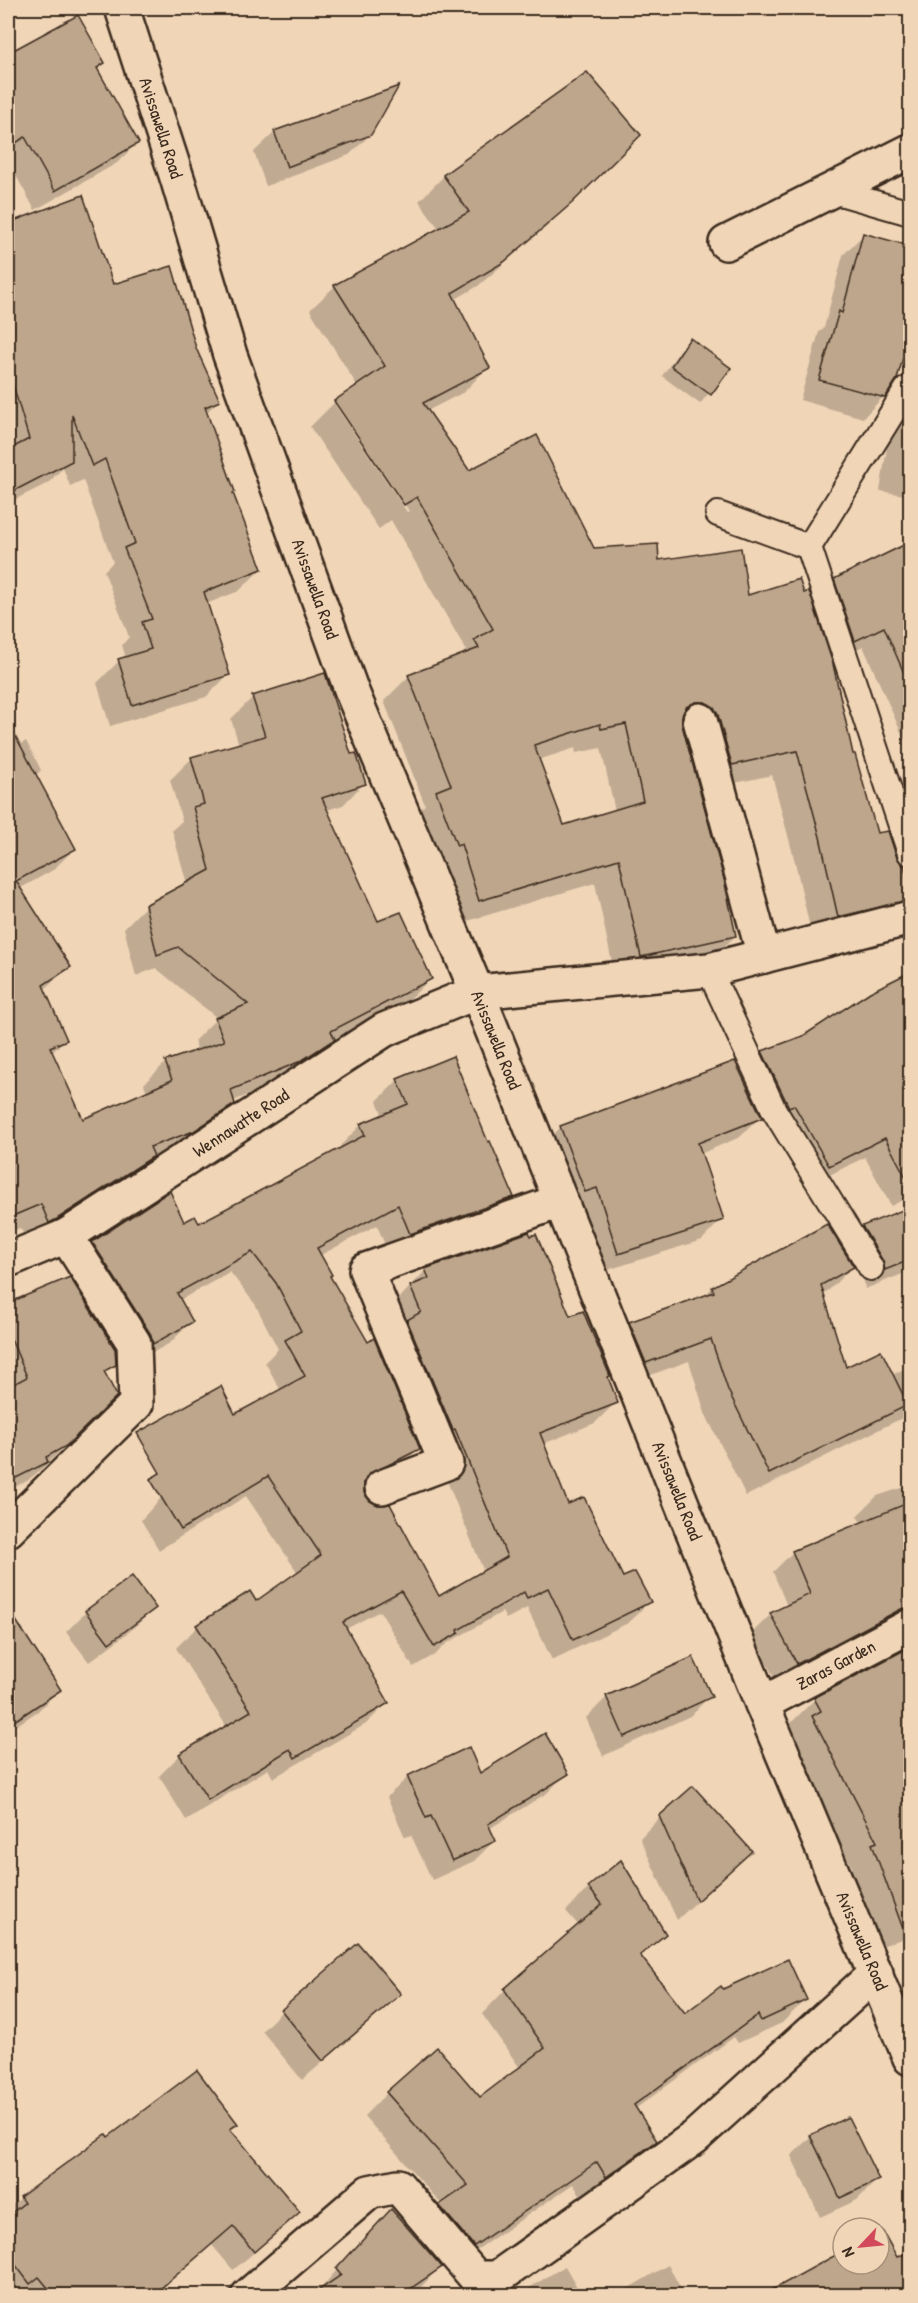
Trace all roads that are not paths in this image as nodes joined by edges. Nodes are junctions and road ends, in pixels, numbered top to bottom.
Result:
1 (122, 8) edge
2 (910, 151) edge
3 (833, 191) junction
4 (910, 213) edge
5 (726, 243) dead end
6 (910, 388) edge
7 (718, 514) dead end
8 (809, 547) junction
9 (700, 720) dead end
10 (910, 853) edge
11 (910, 918) edge
12 (764, 956) junction
13 (710, 970) junction
14 (477, 992) junction
15 (560, 1201) junction
16 (66, 1236) junction
17 (8, 1260) edge
18 (871, 1268) dead end
19 (382, 1487) dead end
20 (8, 1530) edge
21 (910, 1626) edge
22 (762, 1704) junction
23 (876, 1972) junction
24 (910, 2058) edge
25 (248, 2295) edge

1 - 14 street, Avissawella Road
2 - 3 street
3 - 4 lane
3 - 5 street
6 - 8 lane
7 - 8 lane
8 - 10 lane
9 - 12 street
11 - 12 street, Wennawatte Road
12 - 13 street, Wennawatte Road
13 - 14 street, Wennawatte Road
13 - 18 lane
14 - 15 street, Avissawella Road
14 - 16 street, Wennawatte Road
15 - 19 street
15 - 22 street, Avissawella Road
16 - 17 street, Wennawatte Road
16 - 20 street
21 - 22 street, Zaras Garden
22 - 23 street, Avissawella Road
23 - 24 street, Avissawella Road
23 - 25 street

